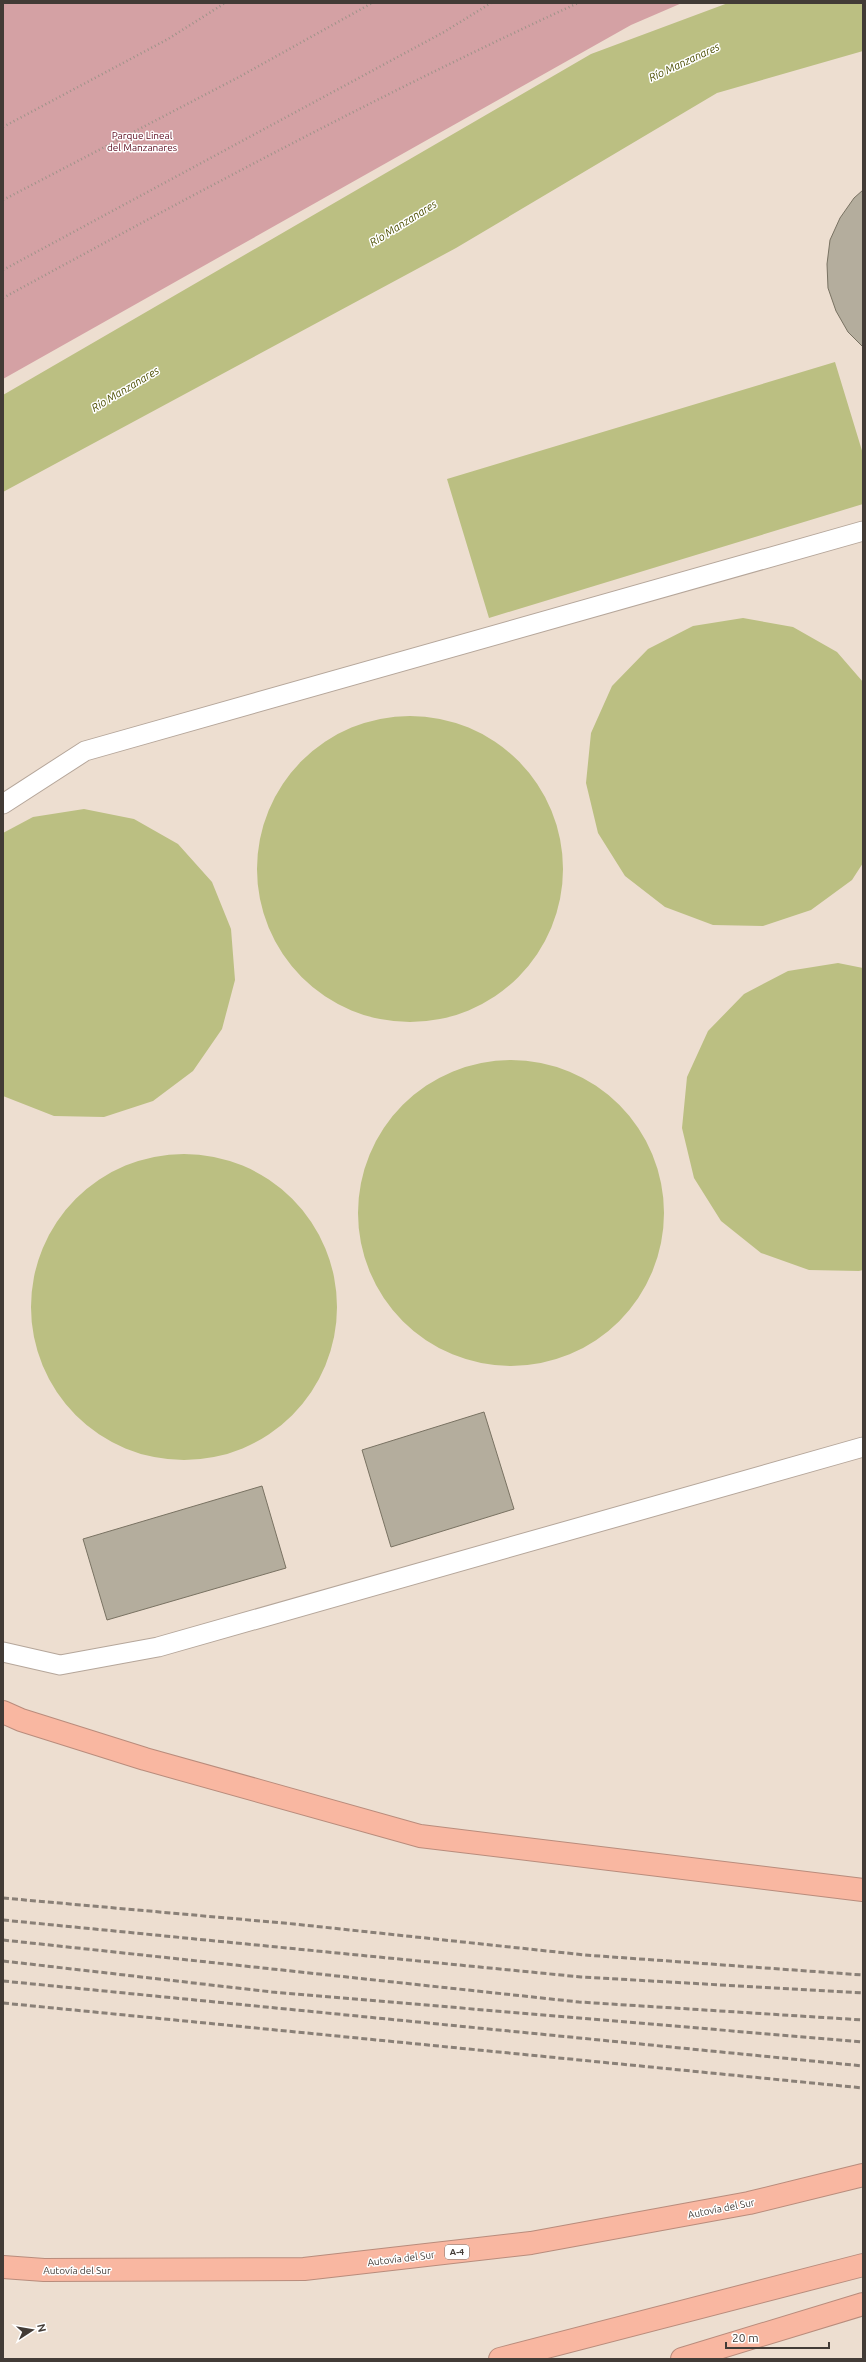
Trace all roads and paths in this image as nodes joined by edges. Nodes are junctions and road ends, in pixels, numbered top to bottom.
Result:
1 (224, 3) edge
2 (372, 3) edge
3 (491, 3) edge
4 (578, 3) edge
5 (3, 127) edge
6 (3, 200) edge
7 (3, 270) edge
8 (3, 298) edge
9 (863, 531) edge
10 (3, 804) edge
11 (863, 1447) edge
12 (3, 1652) edge
13 (3, 1712) edge
14 (863, 1890) edge
15 (863, 2175) edge
16 (863, 2265) edge
17 (3, 2267) edge
18 (863, 2304) edge
19 (500, 2359) edge
20 (682, 2359) edge

1 - 5 path
2 - 6 path
3 - 7 path
4 - 8 path
9 - 10 lane
11 - 12 lane
13 - 14 highway
15 - 17 highway, Autovía del Sur / A-4
16 - 19 highway
18 - 20 highway

